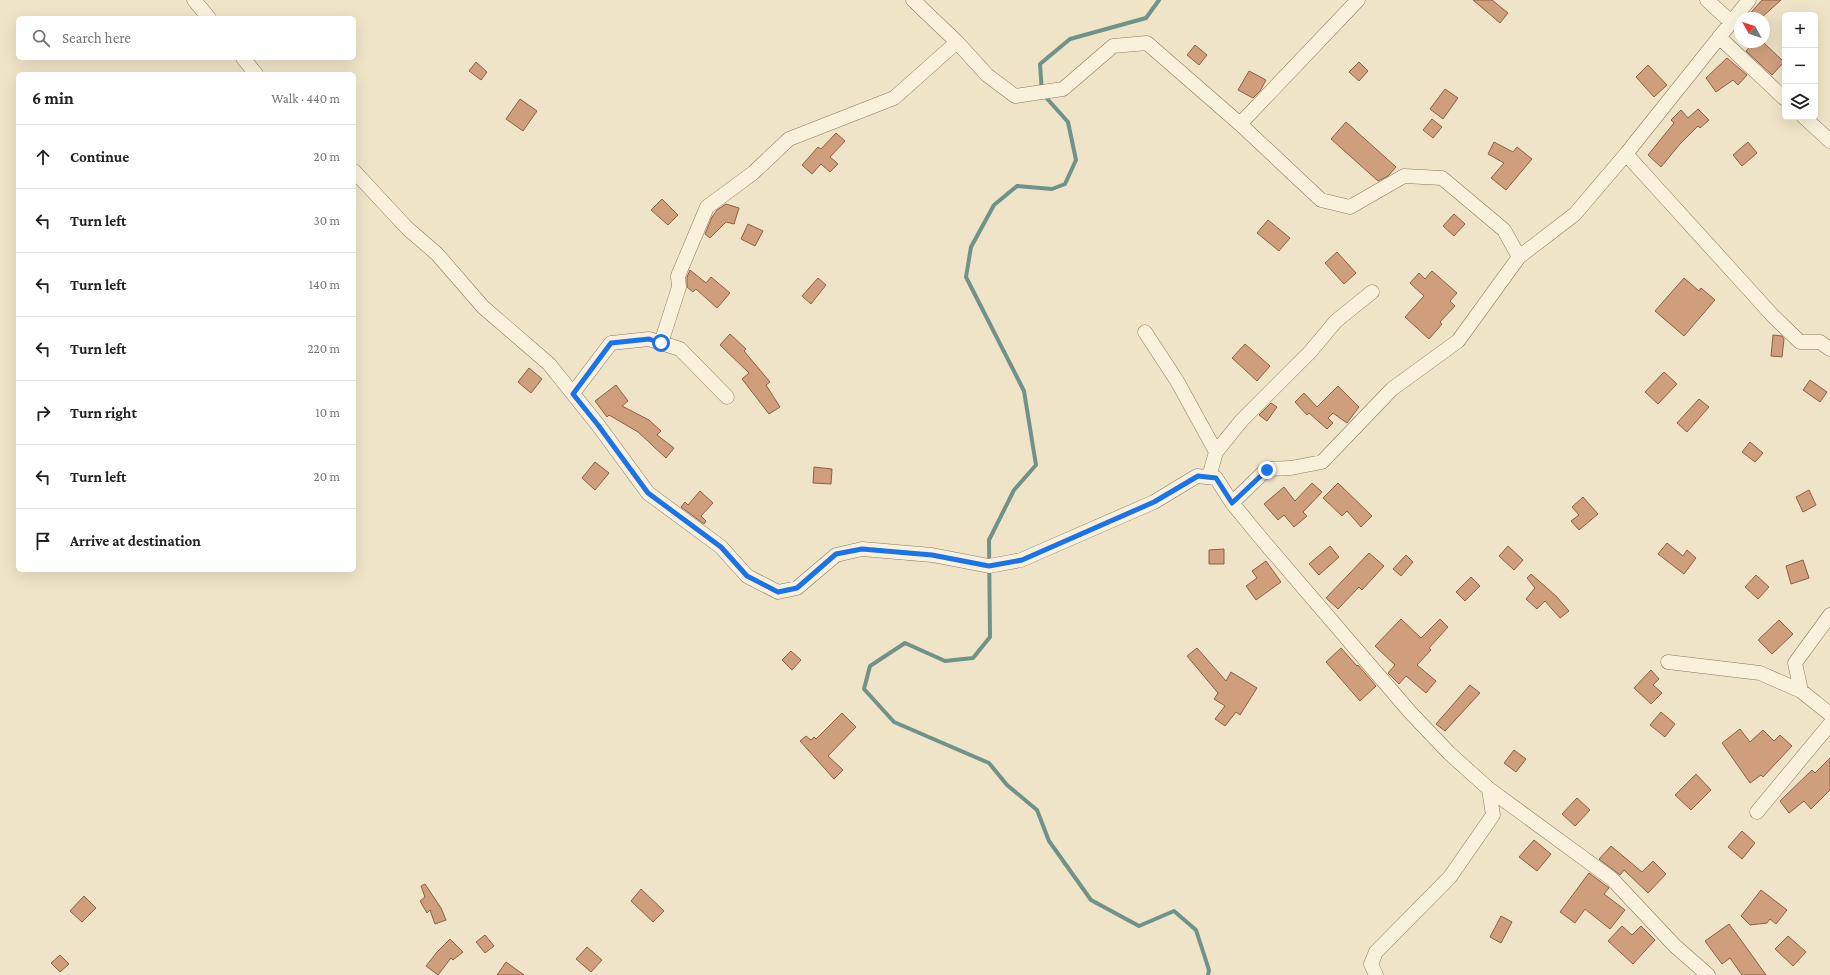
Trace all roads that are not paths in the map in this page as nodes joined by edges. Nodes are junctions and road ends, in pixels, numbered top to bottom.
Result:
1 (194, 0) edge
2 (912, 0) edge
3 (1358, 0) edge
4 (1708, 0) edge
5 (1749, 0) edge
6 (207, 16) edge
7 (1731, 22) junction
8 (1719, 37) junction
9 (957, 42) junction
10 (245, 60) edge
11 (254, 72) edge
12 (1782, 96) edge
13 (1807, 120) edge
14 (1240, 124) junction
15 (1830, 141) edge
16 (1626, 154) junction
17 (356, 173) edge
18 (1519, 257) junction
19 (1372, 292) dead end
20 (1145, 332) dead end
21 (661, 343) junction
22 (1830, 349) edge
23 (573, 394) junction
24 (727, 397) dead end
25 (1216, 452) junction
26 (1209, 477) junction
27 (1232, 503) junction
28 (1830, 615) edge
29 (1668, 662) dead end
30 (1801, 691) junction
31 (1830, 714) edge
32 (1830, 724) edge
33 (1489, 789) junction
34 (1758, 812) dead end
35 (1376, 975) edge
36 (1708, 975) edge

1 - 6 street
2 - 9 street
3 - 14 street
4 - 7 street
5 - 7 street
7 - 8 street
8 - 12 street
8 - 16 street
9 - 14 street
9 - 21 street
10 - 11 street
13 - 15 street
14 - 18 street
16 - 18 street
16 - 22 street
17 - 23 street
18 - 27 street
19 - 25 street
20 - 25 street
21 - 23 street
21 - 24 street
23 - 26 street
25 - 26 street
26 - 27 street
27 - 33 street
28 - 30 street
29 - 30 street
30 - 31 street
32 - 34 street
33 - 35 street
33 - 36 street

